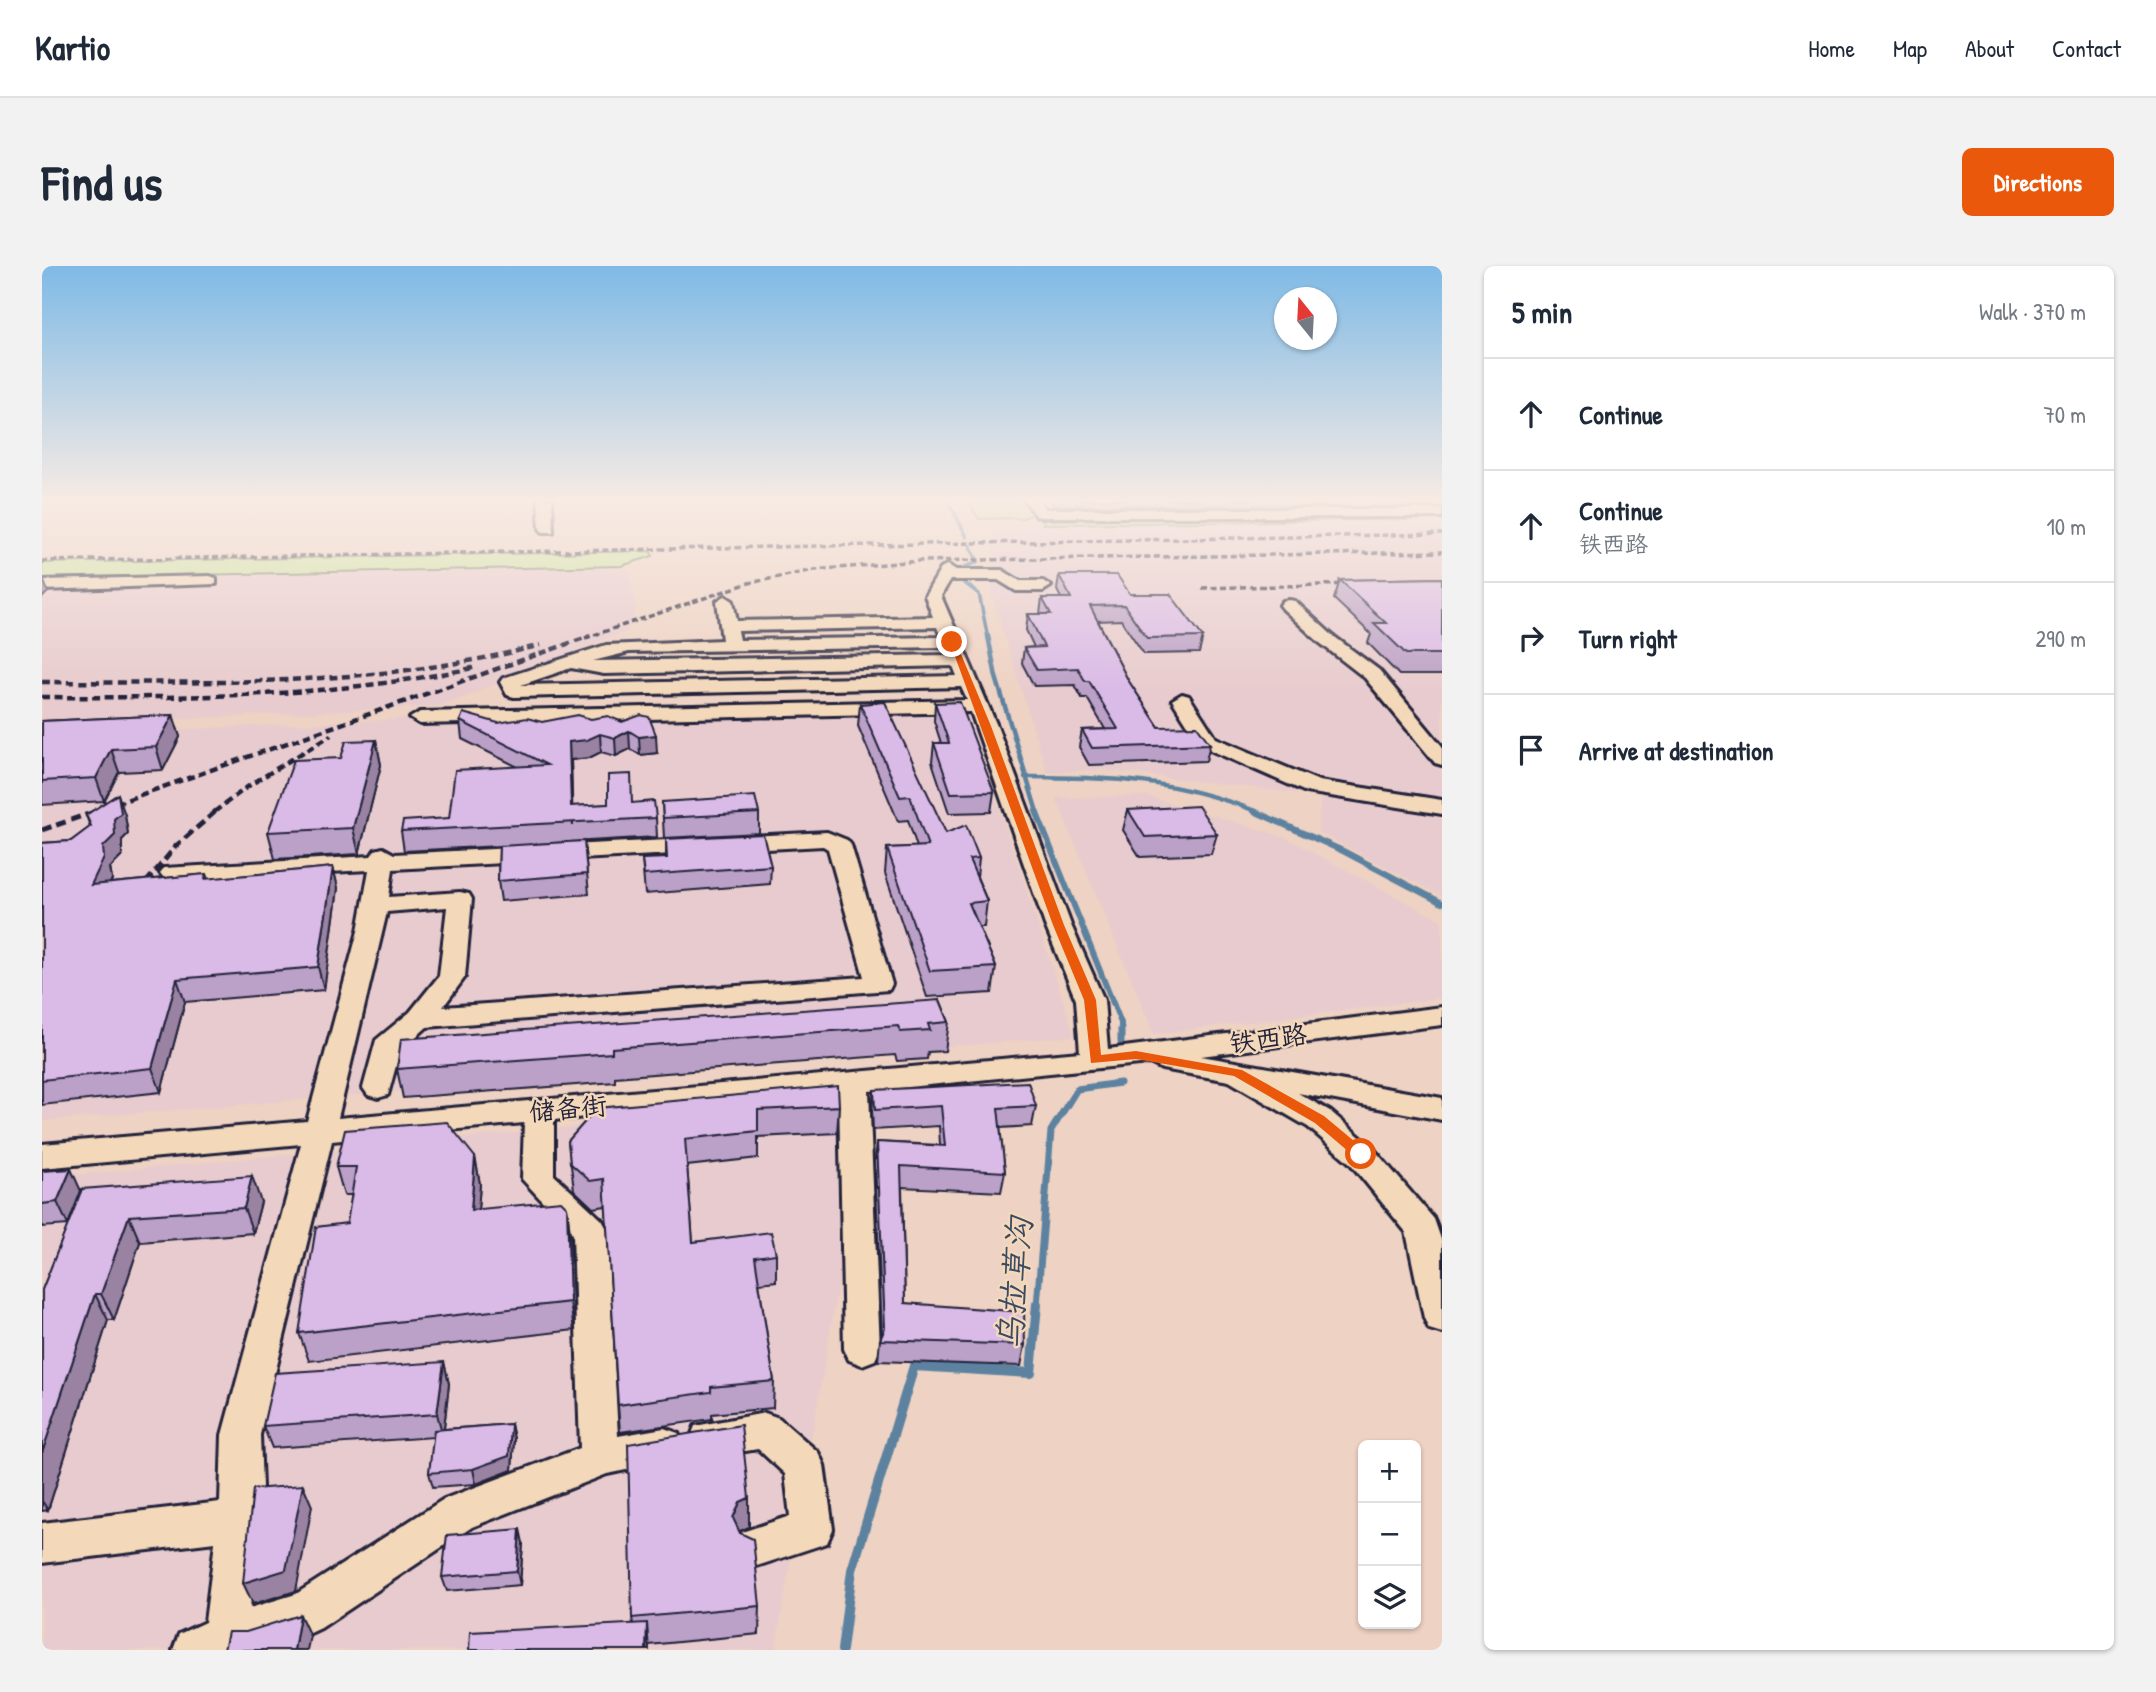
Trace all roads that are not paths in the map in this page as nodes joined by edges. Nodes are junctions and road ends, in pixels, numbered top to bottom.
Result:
1 (210, 581) dead end
2 (42, 585) edge
3 (1044, 586) dead end
4 (725, 601) dead end
5 (1289, 605) dead end
6 (729, 626) junction
7 (952, 641) junction
8 (731, 645) junction
9 (568, 663) junction
10 (734, 666) junction
11 (625, 668) junction
12 (969, 681) junction
13 (736, 686) junction
14 (626, 688) junction
15 (1182, 700) dead end
16 (978, 706) junction
17 (740, 711) junction
18 (628, 714) junction
19 (419, 718) dead end
20 (1442, 759) edge
21 (1442, 807) edge
22 (382, 859) junction
23 (172, 873) dead end
24 (375, 905) junction
25 (1442, 1016) edge
26 (420, 1017) junction
27 (1136, 1055) junction
28 (1095, 1060) junction
29 (1238, 1073) junction
30 (854, 1082) junction
31 (378, 1088) dead end
32 (1442, 1109) edge
33 (539, 1111) junction
34 (318, 1131) junction
35 (42, 1156) edge
36 (1442, 1318) edge
37 (862, 1349) dead end
38 (600, 1458) junction
39 (239, 1519) junction
40 (42, 1543) edge
41 (757, 1546) edge
42 (210, 1644) edge

1 - 2 street
3 - 7 street
4 - 6 street
5 - 20 street
6 - 7 street
6 - 8 street
7 - 8 street
7 - 10 street
7 - 12 street
8 - 9 street
8 - 10 street
9 - 11 street
9 - 14 street
10 - 11 street
10 - 13 street
11 - 14 street
12 - 13 street
12 - 16 street
13 - 14 street
13 - 17 street
14 - 18 street
15 - 21 street
16 - 17 street
16 - 28 street
17 - 18 street
18 - 19 street
22 - 23 street
22 - 24 street
22 - 26 street
24 - 26 street
24 - 34 street
25 - 27 street, 铁西路
26 - 31 street
27 - 28 street, 铁西路
27 - 29 street
28 - 30 street, 储备街
29 - 32 street
29 - 36 street
30 - 33 street, 储备街
30 - 37 street
33 - 34 street, 储备街
33 - 38 street
34 - 35 street, 储备街
34 - 39 street
38 - 41 street
38 - 42 street
39 - 40 street
39 - 42 street

